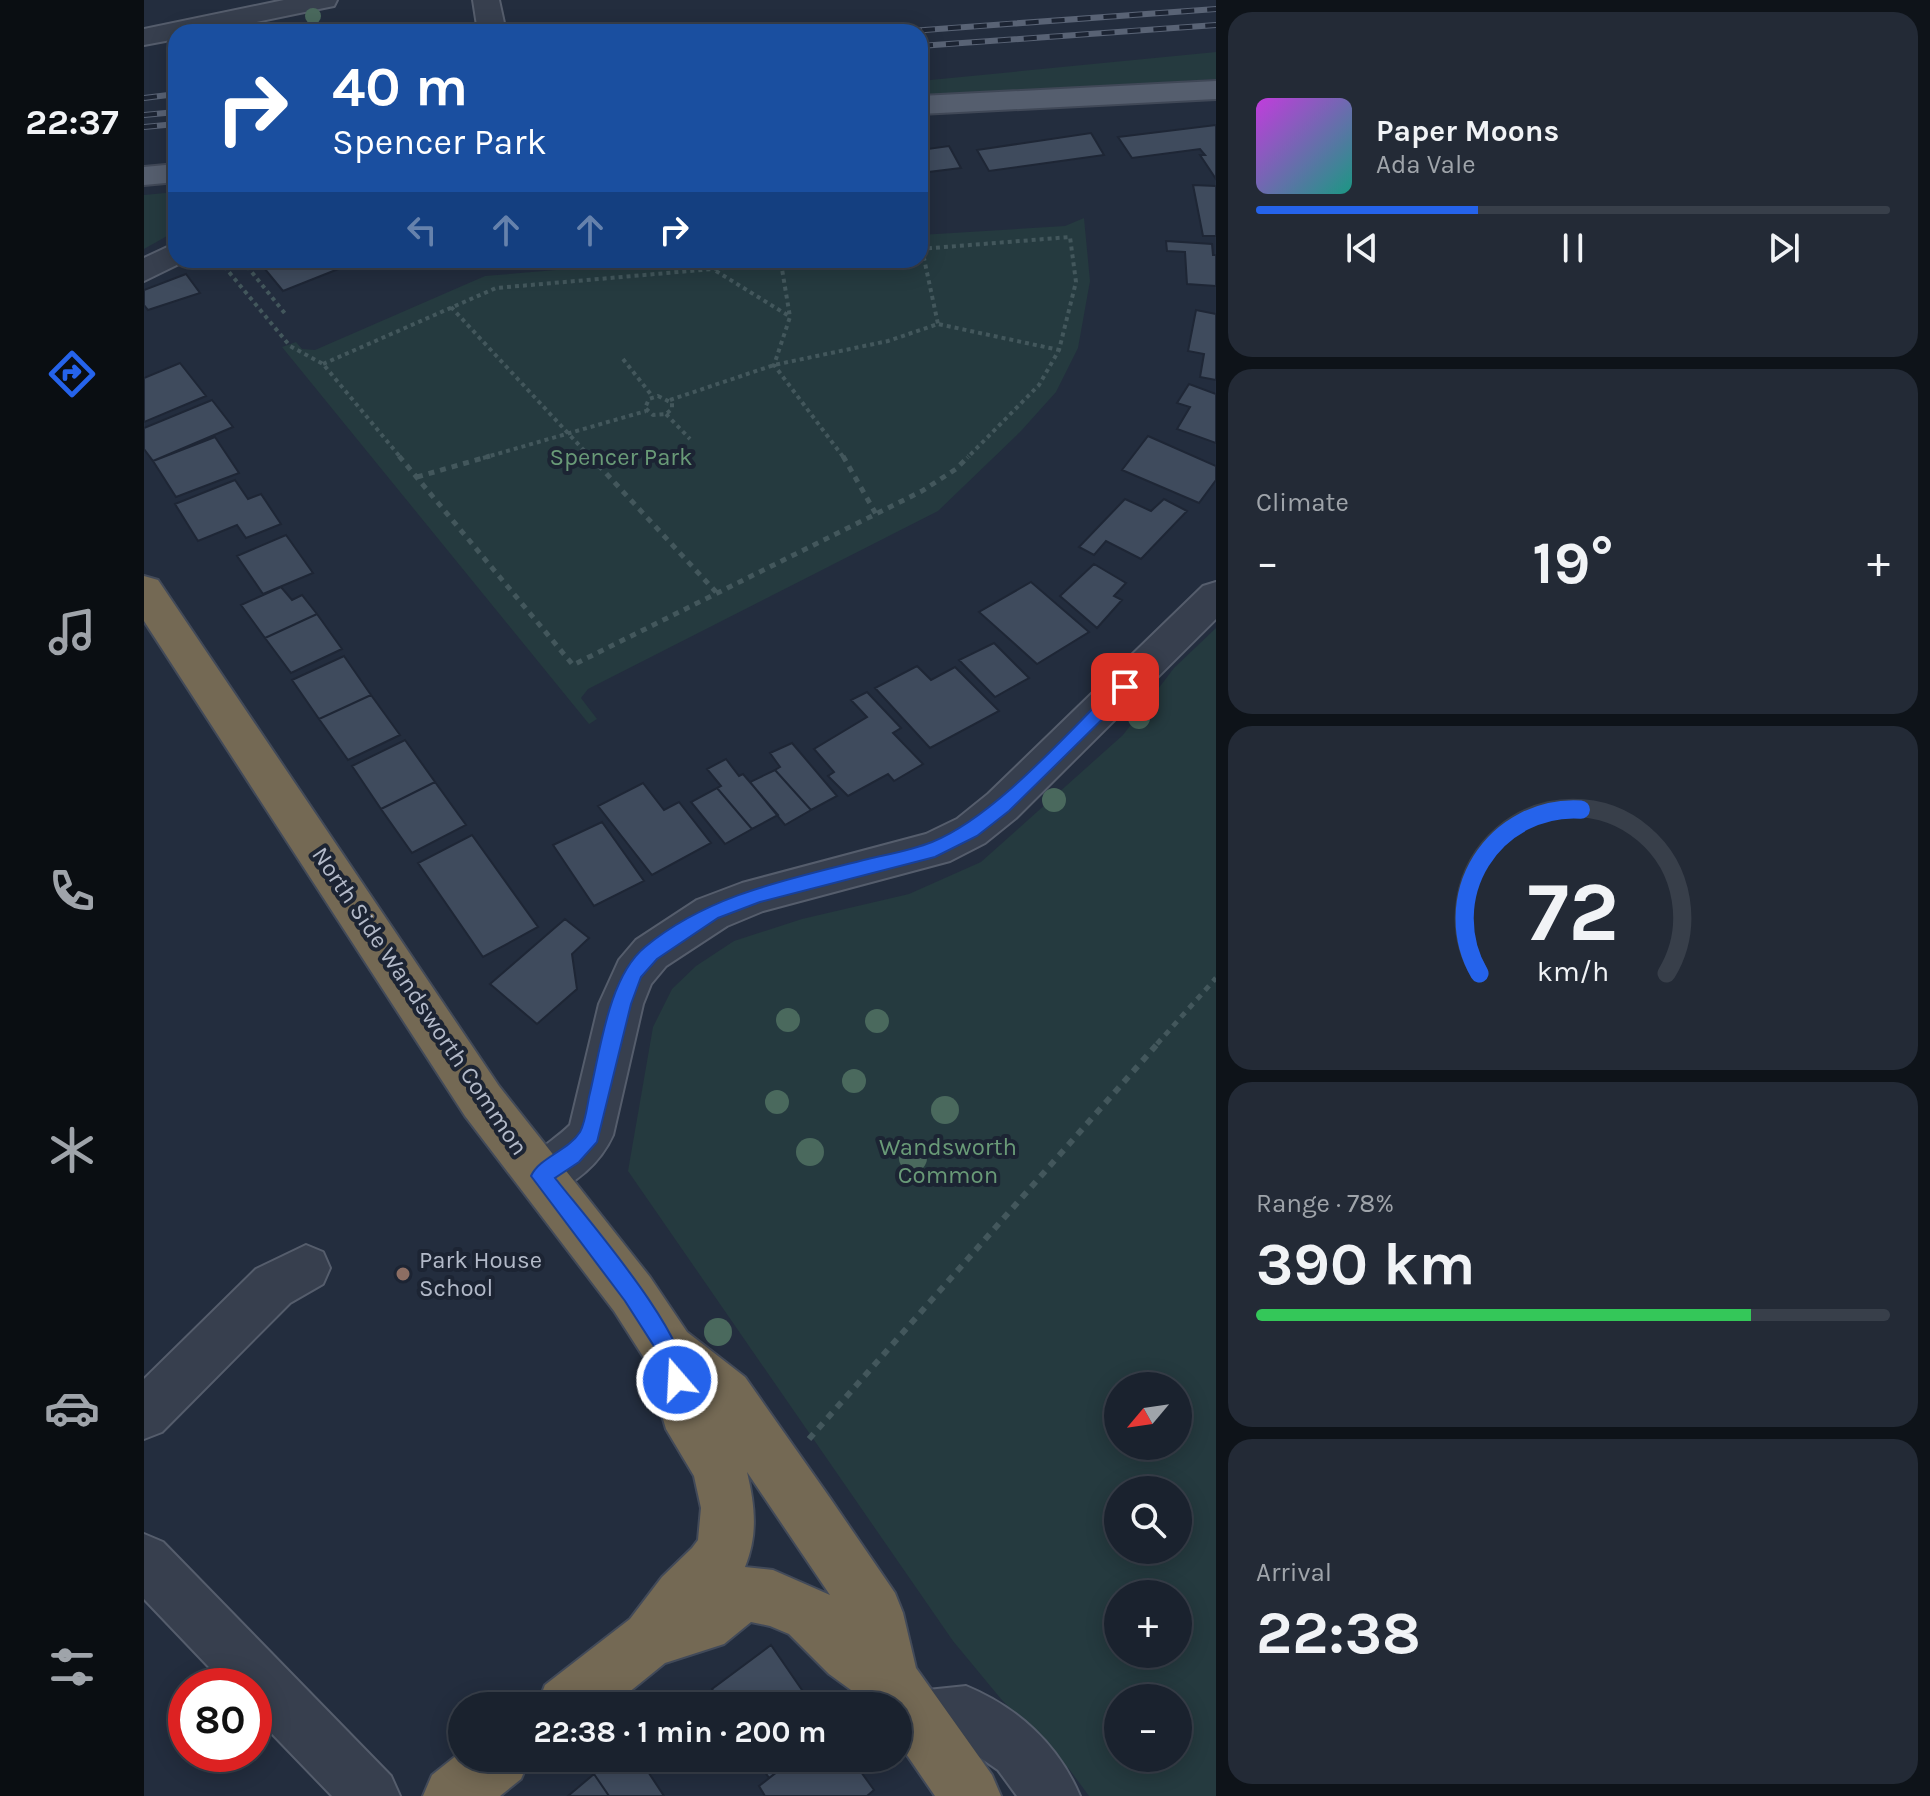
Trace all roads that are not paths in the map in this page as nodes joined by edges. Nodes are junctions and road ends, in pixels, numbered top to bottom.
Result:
1 (324, 0) edge
2 (207, 24) edge
3 (168, 32) edge
4 (144, 37) edge
5 (1216, 90) edge
6 (928, 105) edge
7 (168, 174) edge
8 (144, 176) edge
9 (168, 258) edge
10 (144, 271) edge
11 (144, 590) edge
12 (1216, 596) edge
13 (541, 1176) junction
14 (306, 1268) dead end
15 (669, 1350) junction
16 (144, 1414) edge
17 (144, 1561) edge
18 (650, 1639) junction
19 (584, 1692) edge
20 (894, 1692) edge
21 (901, 1692) edge
22 (912, 1702) edge
23 (912, 1711) edge
24 (483, 1772) edge
25 (371, 1796) edge
26 (453, 1796) edge
27 (971, 1796) edge
28 (1051, 1796) edge

1 - 2 street
3 - 4 street
5 - 6 main road
7 - 8 main road
9 - 10 street
11 - 13 highway, North Side Wandsworth Common
12 - 13 street
13 - 15 highway, North Side Wandsworth Common
14 - 16 street
15 - 18 highway
15 - 21 highway, North Side Wandsworth Common
17 - 25 street
18 - 19 highway
18 - 20 highway
22 - 28 street
23 - 27 highway, North Side Wandsworth Common
24 - 26 highway

